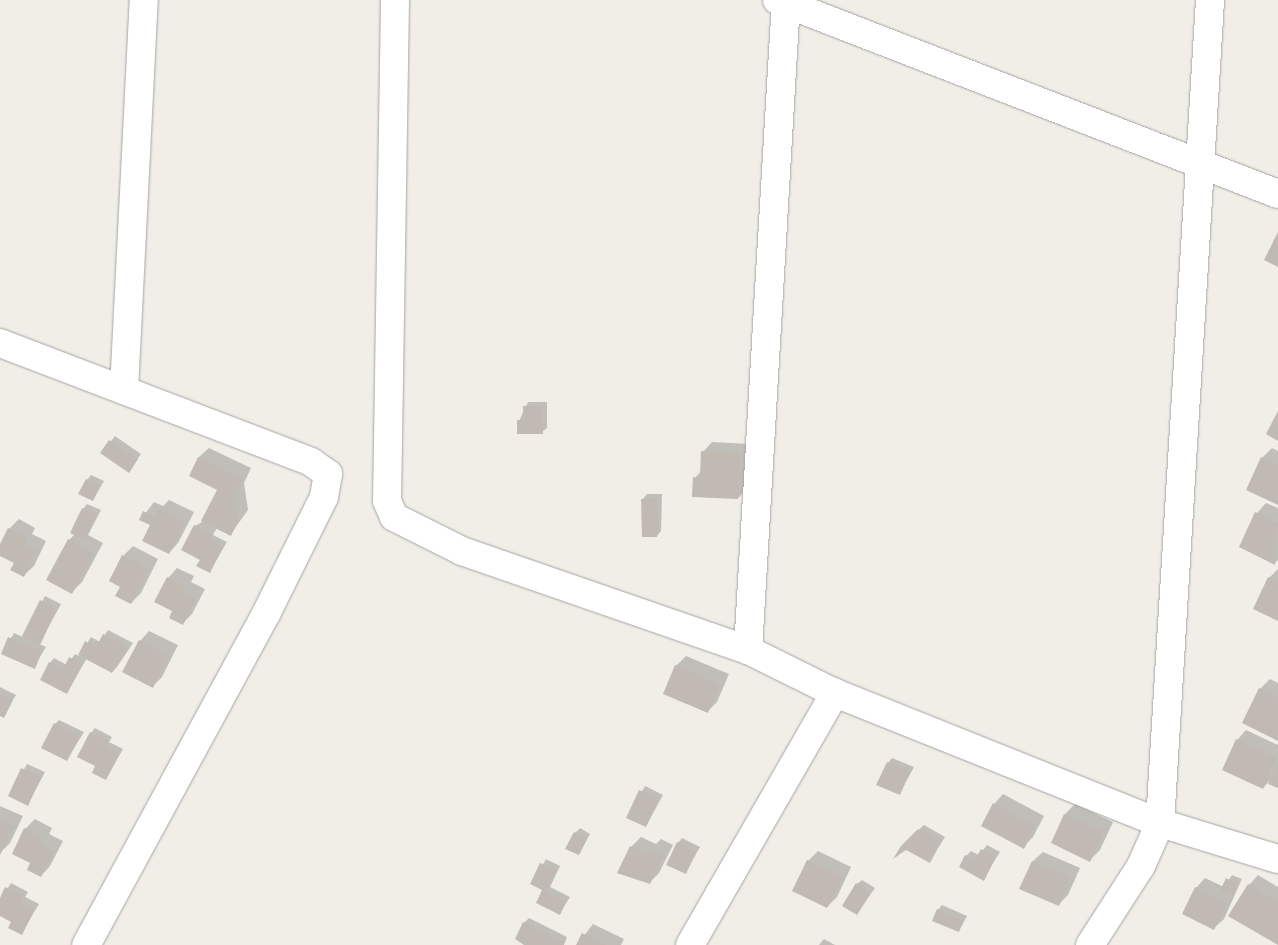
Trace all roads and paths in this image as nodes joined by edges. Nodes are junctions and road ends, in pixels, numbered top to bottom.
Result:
1 (144, 0) edge
2 (395, 0) edge
3 (1210, 0) edge
4 (783, 1) edge
5 (1199, 163) junction
6 (1278, 194) edge
7 (2, 348) edge
8 (124, 390) junction
9 (748, 650) junction
10 (835, 693) junction
11 (1160, 823) junction
12 (1278, 859) edge
13 (86, 945) edge
14 (690, 945) edge
15 (1090, 945) edge

1 - 8 street
2 - 9 street
3 - 5 street
4 - 5 street
4 - 9 street
5 - 6 street
5 - 11 street
7 - 8 street
8 - 13 street
9 - 10 street
10 - 11 street
10 - 14 street
11 - 12 street
11 - 15 street

